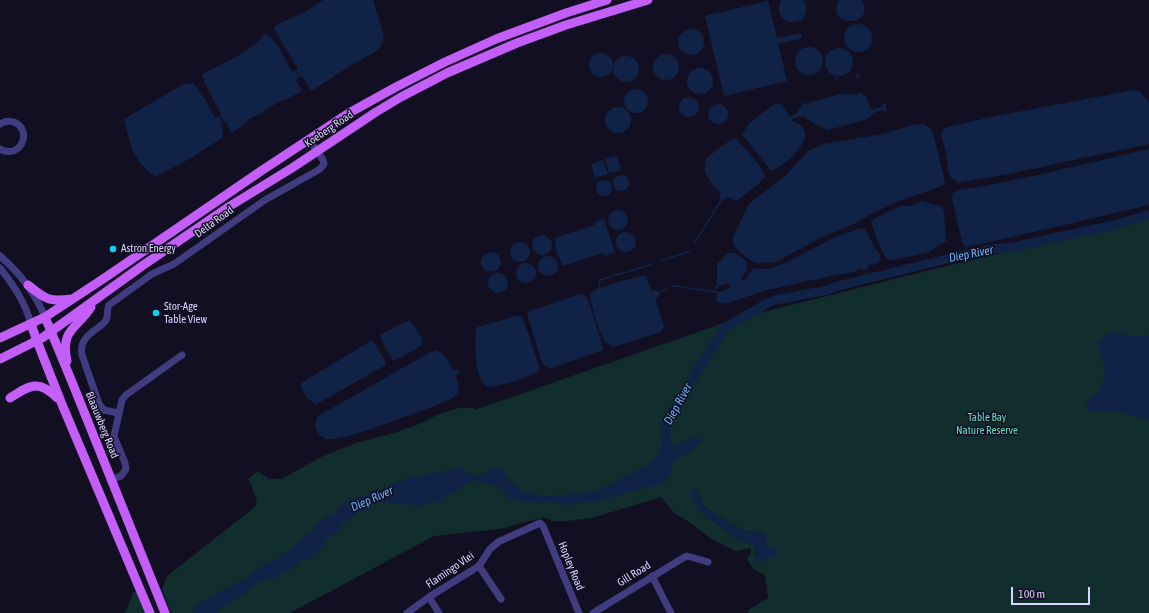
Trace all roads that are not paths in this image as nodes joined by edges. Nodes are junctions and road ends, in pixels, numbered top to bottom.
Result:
1 (607, 0) edge
2 (648, 0) edge
3 (0, 124) edge
4 (309, 139) junction
5 (2, 151) edge
6 (318, 151) junction
7 (0, 256) edge
8 (0, 268) edge
9 (28, 286) junction
10 (74, 298) junction
11 (94, 300) junction
12 (45, 317) junction
13 (31, 324) junction
14 (51, 332) junction
15 (0, 338) edge
16 (37, 341) junction
17 (182, 355) dead end
18 (0, 359) edge
19 (72, 382) junction
20 (10, 398) dead end
21 (61, 402) junction
22 (118, 413) junction
23 (111, 480) junction
24 (543, 526) joint
25 (708, 562) dead end
26 (479, 566) junction
27 (652, 576) junction
28 (429, 597) junction
29 (501, 599) dead end
30 (150, 613) edge
31 (165, 613) edge
32 (407, 613) edge
33 (439, 613) edge
34 (579, 613) edge
35 (593, 613) edge
36 (671, 613) edge

1 - 4 main road, Koeberg Road
2 - 6 main road, Koeberg Road
3 - 5 street
4 - 6 street, Delta Road
4 - 10 main road, Koeberg Road
6 - 11 main road, Koeberg Road
6 - 22 street, Delta Road
7 - 9 street, Blaauwberg Road
8 - 13 street
9 - 10 main road
9 - 12 street, Blaauwberg Road
10 - 12 main road, Koeberg Road
11 - 14 main road, Koeberg Road
11 - 19 main road
12 - 13 main road, Koeberg Road
12 - 14 main road, Blaauwberg Road
13 - 15 main road, Koeberg Road
13 - 16 main road
14 - 16 main road, Koeberg Road
14 - 19 main road, Blaauwberg Road
16 - 18 main road, Koeberg Road
16 - 21 main road
17 - 22 street
19 - 23 main road, Blaauwberg Road
20 - 21 main road
21 - 30 main road
22 - 23 street
23 - 31 main road, Blaauwberg Road
24 - 26 street, Flamingo Vlei
24 - 34 street, Hopley Road
25 - 27 street, Gill Road
26 - 28 street, Flamingo Vlei
26 - 29 street
27 - 35 street, Gill Road
27 - 36 street
28 - 32 street, Flamingo Vlei
28 - 33 street

